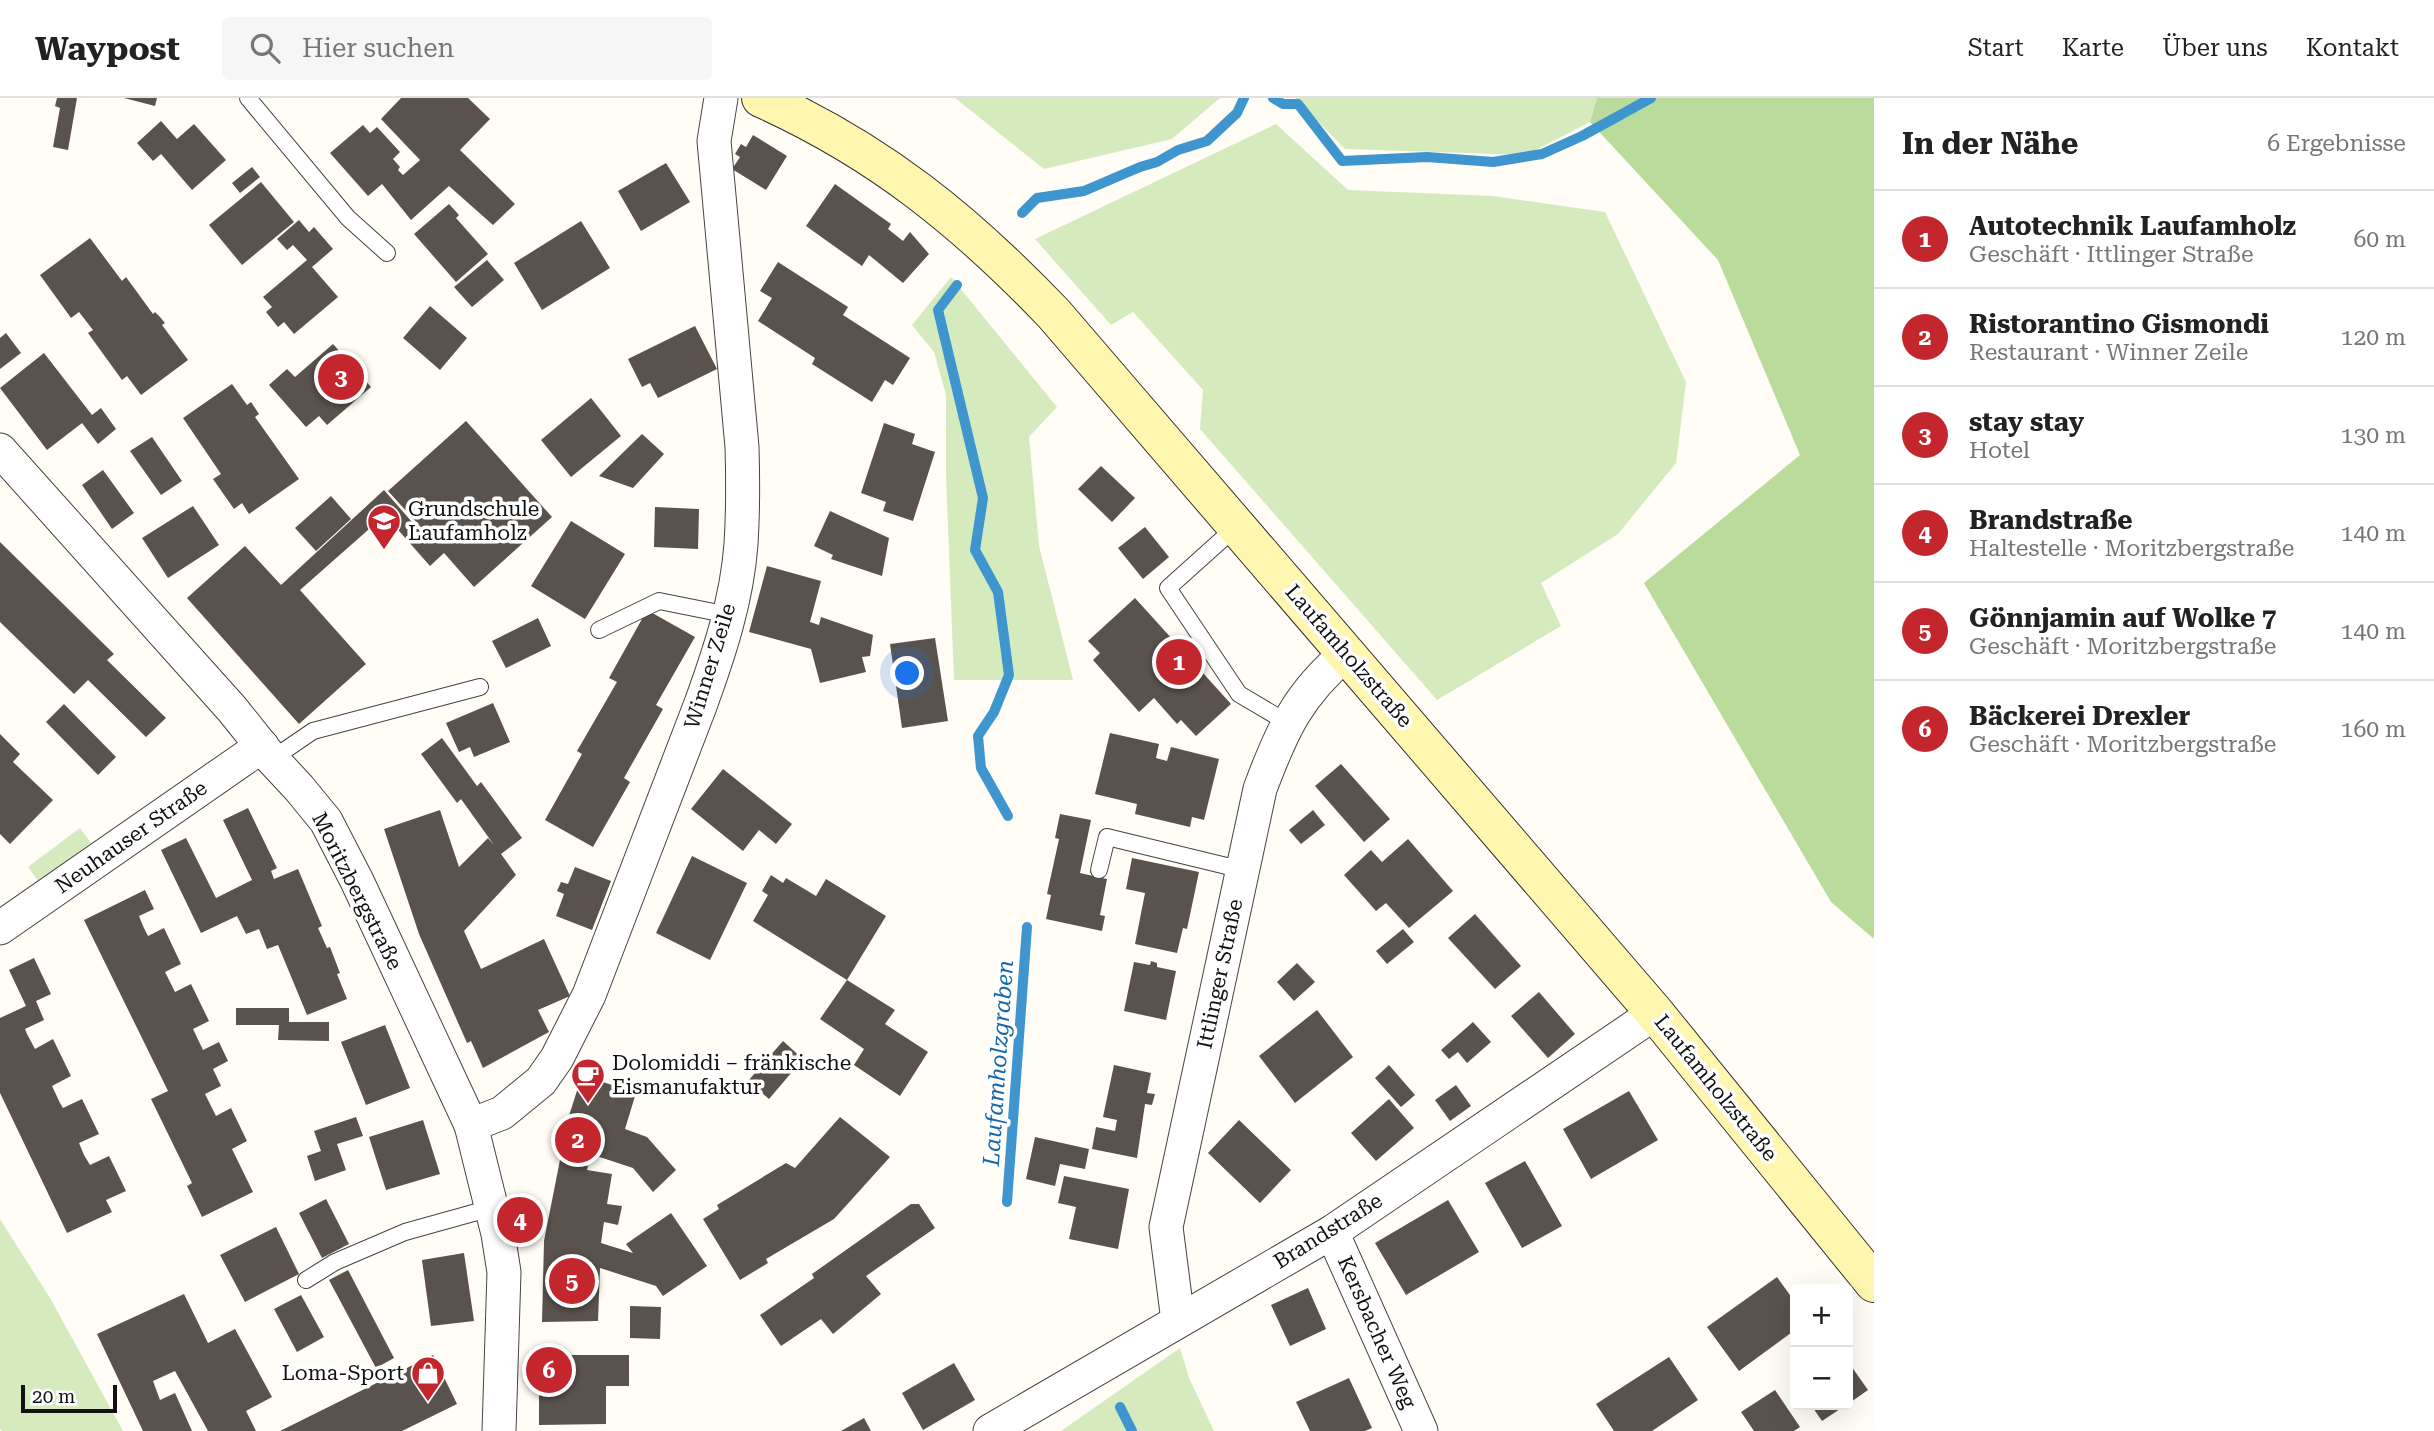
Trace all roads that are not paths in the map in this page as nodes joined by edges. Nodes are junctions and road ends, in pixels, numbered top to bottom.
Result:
1 (247, 98) edge
2 (721, 98) edge
3 (761, 98) edge
4 (387, 253) dead end
5 (0, 450) edge
6 (1237, 526) junction
7 (729, 615) junction
8 (599, 630) dead end
9 (1347, 653) junction
10 (480, 687) dead end
11 (1288, 723) junction
12 (267, 753) junction
13 (1099, 870) dead end
14 (1242, 870) junction
15 (0, 928) edge
16 (1655, 1013) junction
17 (471, 1125) junction
18 (491, 1208) junction
19 (1332, 1232) junction
20 (306, 1280) dead end
21 (1874, 1283) edge
22 (1178, 1321) junction
23 (499, 1431) edge
24 (990, 1431) edge
25 (1421, 1431) edge

1 - 4 lane
2 - 7 street, Winner Zeile
3 - 6 main road, Laufamholzstraße
5 - 12 street, Moritzbergstraße
6 - 9 main road, Laufamholzstraße
6 - 11 lane
7 - 8 lane
7 - 17 street, Winner Zeile
9 - 11 street, Ittlinger Straße
9 - 16 main road, Laufamholzstraße
10 - 12 lane
11 - 14 street, Ittlinger Straße
12 - 15 street, Neuhauser Straße
12 - 17 street, Moritzbergstraße
13 - 14 lane
14 - 22 street, Ittlinger Straße
16 - 19 street, Brandstraße
16 - 21 main road, Laufamholzstraße
17 - 18 street, Moritzbergstraße
18 - 20 lane
18 - 23 street, Moritzbergstraße
19 - 22 street, Brandstraße
19 - 25 street, Kersbacher Weg
22 - 24 street, Brandstraße

